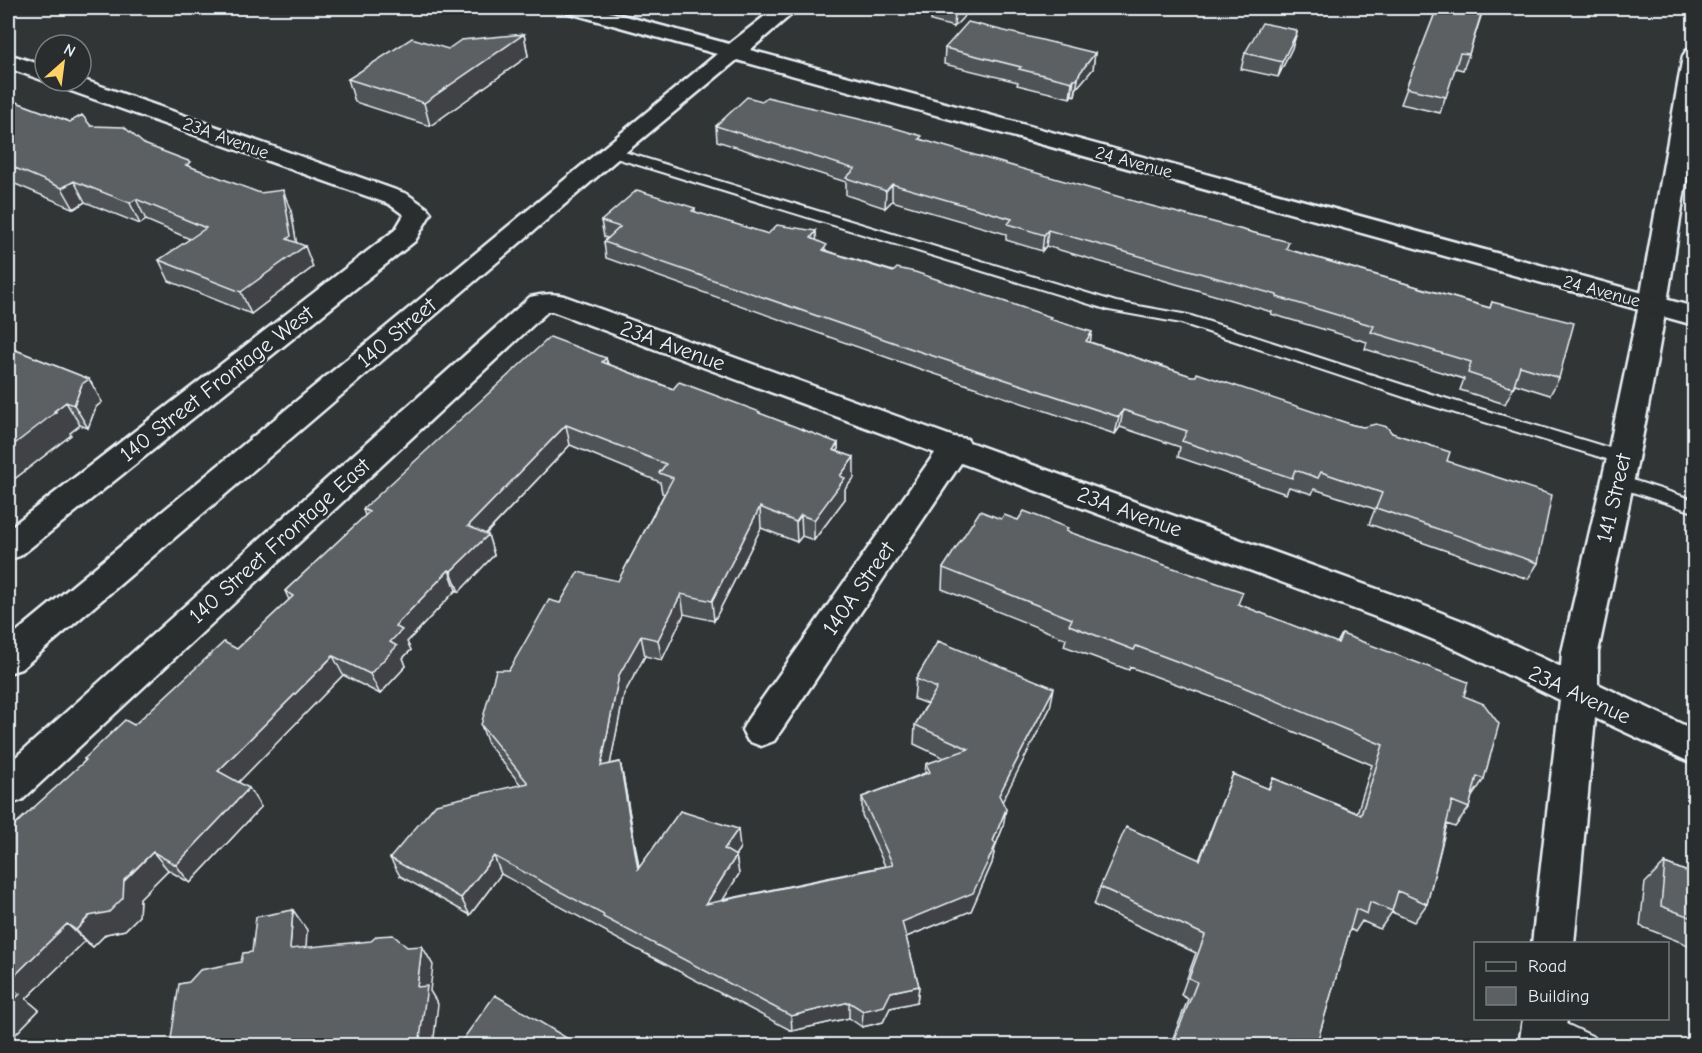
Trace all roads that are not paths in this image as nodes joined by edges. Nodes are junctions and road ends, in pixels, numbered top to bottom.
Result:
1 (573, 8) edge
2 (787, 8) edge
3 (734, 52) junction
4 (1695, 56) edge
5 (8, 61) edge
6 (33, 70) edge
7 (93, 91) edge
8 (611, 152) junction
9 (418, 213) joint
10 (554, 302) joint
11 (1653, 305) junction
12 (1695, 316) edge
13 (956, 447) junction
14 (1620, 469) junction
15 (1695, 506) edge
16 (8, 547) edge
17 (8, 659) edge
18 (1579, 693) junction
19 (761, 730) dead end
20 (1695, 748) edge
21 (8, 788) edge
22 (1553, 942) edge
23 (1543, 1030) edge
24 (1585, 1046) edge

1 - 3 street, 24 Avenue
2 - 3 street, 140 Street
3 - 8 street, 140 Street
3 - 11 street, 24 Avenue
4 - 11 street, 141 Street
5 - 6 street
7 - 9 street, 23A Avenue
8 - 14 lane
8 - 17 street, 140 Street
9 - 16 street, 140 Street Frontage West
10 - 13 street, 23A Avenue
10 - 21 street, 140 Street Frontage East
11 - 12 street, 24 Avenue
11 - 14 street, 141 Street
13 - 18 street, 23A Avenue
13 - 19 street, 140A Street
14 - 15 lane
14 - 18 street, 141 Street
18 - 20 street, 23A Avenue
18 - 22 street, 141 Street
23 - 24 lane

